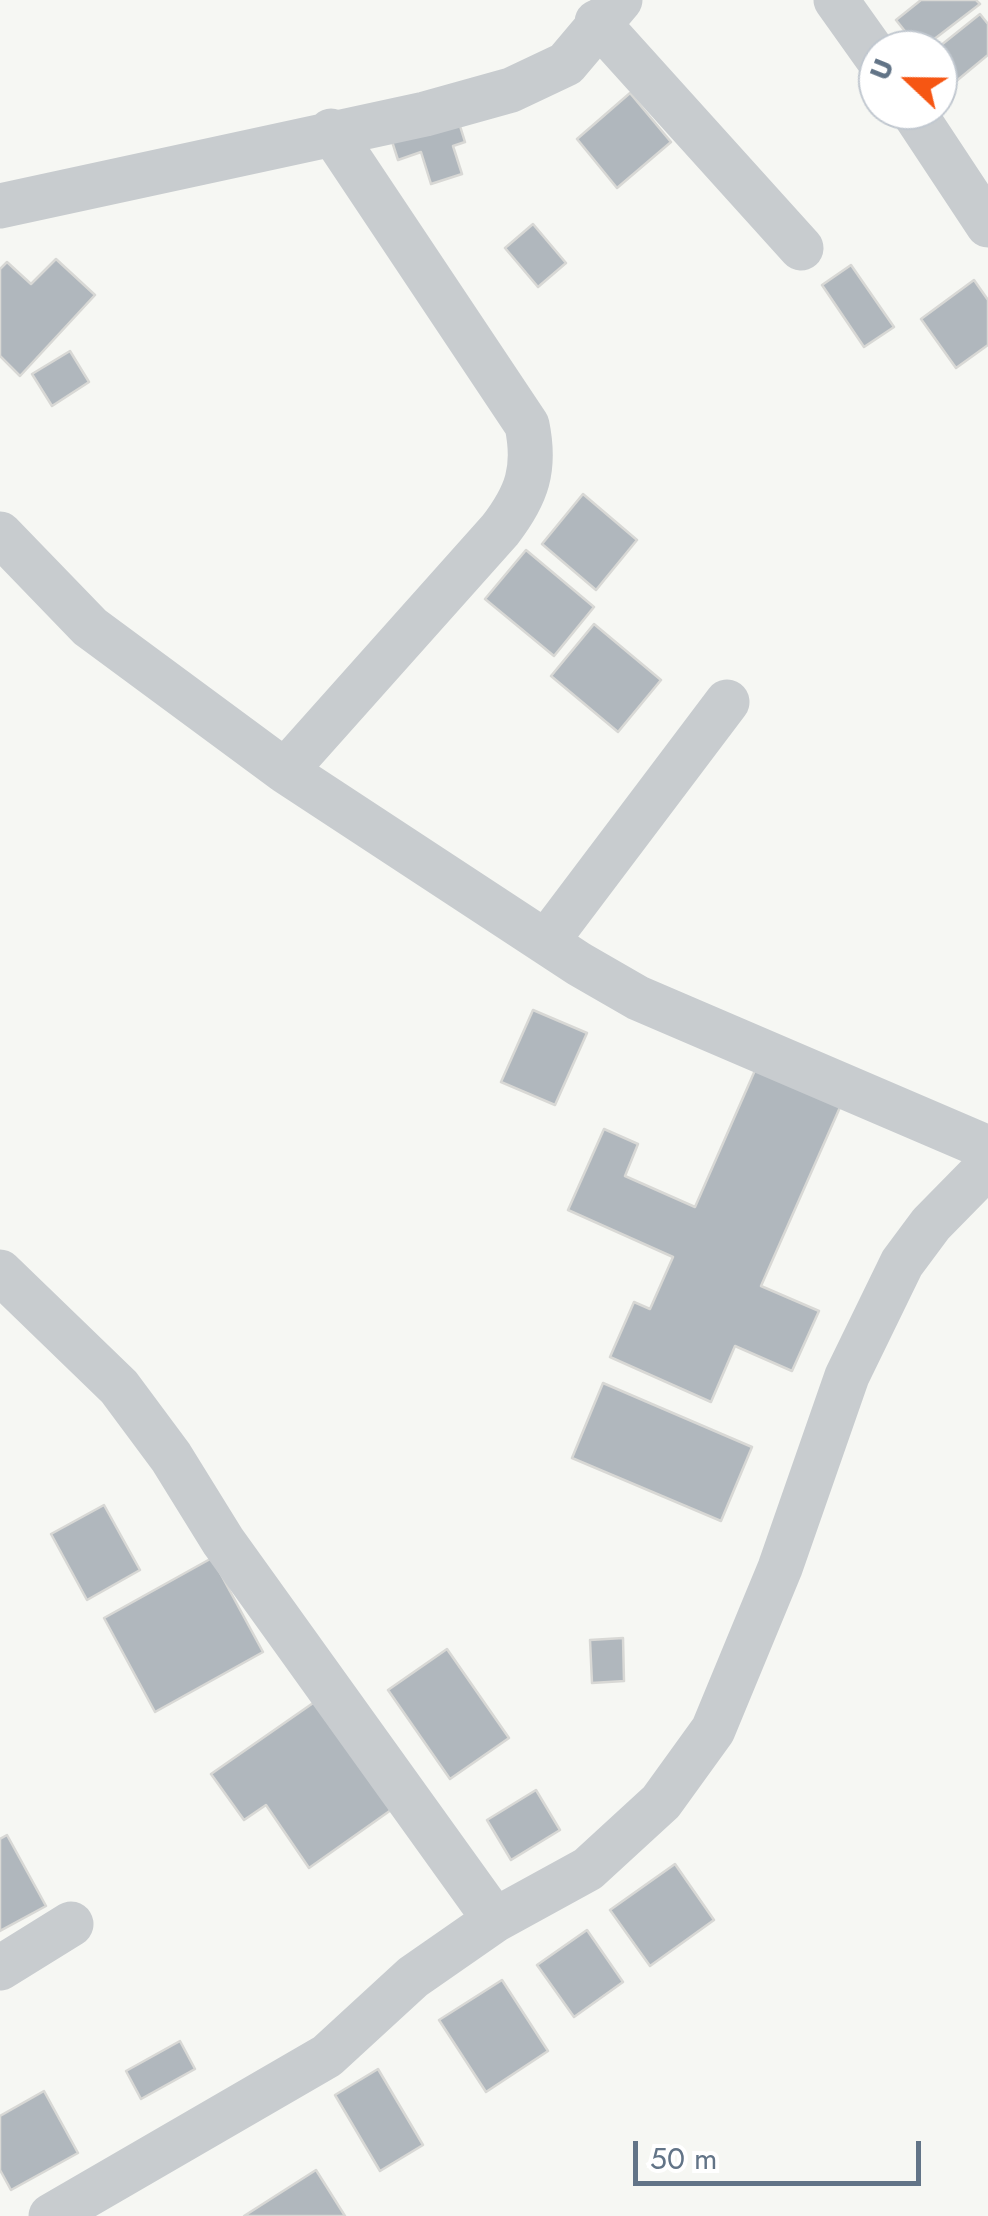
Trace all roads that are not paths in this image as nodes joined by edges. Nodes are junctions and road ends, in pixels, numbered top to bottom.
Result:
1 (836, 0) edge
2 (608, 11) edge
3 (858, 31) edge
4 (925, 130) edge
5 (331, 131) junction
6 (0, 206) edge
7 (988, 224) edge
8 (800, 248) dead end
9 (0, 534) edge
10 (727, 702) dead end
11 (285, 771) junction
12 (546, 942) junction
13 (988, 1148) edge
14 (988, 1166) edge
15 (0, 1272) edge
16 (495, 1920) junction
17 (71, 1924) dead end
18 (0, 1968) edge
19 (51, 2216) edge

1 - 3 street
2 - 5 street
2 - 8 street
4 - 7 street
5 - 6 street
5 - 11 street
9 - 11 street
10 - 12 street
11 - 12 street
12 - 13 street
14 - 16 street
15 - 16 street
16 - 19 street
17 - 18 street

